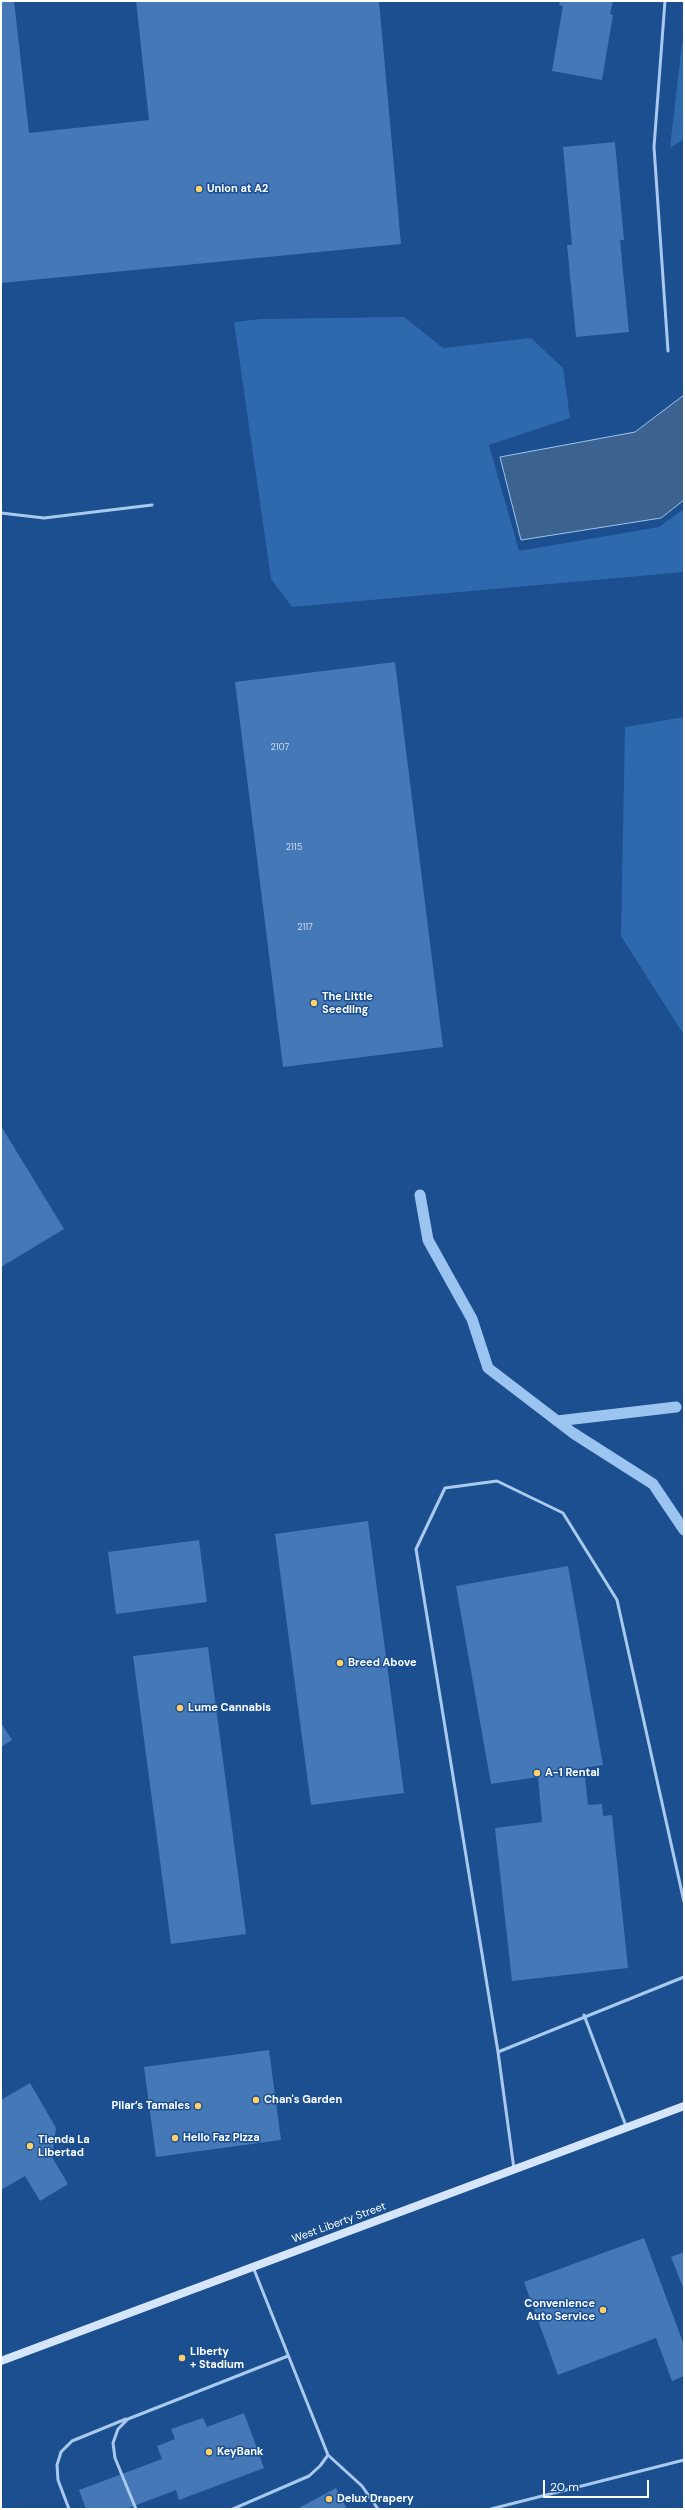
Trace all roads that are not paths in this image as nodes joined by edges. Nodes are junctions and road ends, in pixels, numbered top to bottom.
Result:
1 (665, 1) edge
2 (668, 351) dead end
3 (152, 505) dead end
4 (1, 513) edge
5 (684, 1902) edge
6 (684, 1977) edge
7 (584, 2015) junction
8 (498, 2052) junction
9 (684, 2106) edge
10 (626, 2128) junction
11 (514, 2170) junction
12 (252, 2267) junction
13 (288, 2356) junction
14 (1, 2361) edge
15 (128, 2419) junction
16 (328, 2455) junction
17 (684, 2460) edge
18 (497, 2508) edge
19 (69, 2509) edge
20 (136, 2509) edge
21 (233, 2509) edge
22 (378, 2509) edge
23 (491, 2509) edge

1 - 2 lane
3 - 4 lane
5 - 8 lane
6 - 7 lane
7 - 8 lane
7 - 10 lane
8 - 11 lane
9 - 10 main road, West Liberty Street
10 - 11 main road, West Liberty Street
11 - 12 main road, West Liberty Street
12 - 13 lane
12 - 14 main road, West Liberty Street
13 - 15 lane
13 - 16 lane
15 - 19 lane
15 - 20 lane
16 - 21 lane
16 - 22 lane
17 - 18 lane
18 - 23 lane

